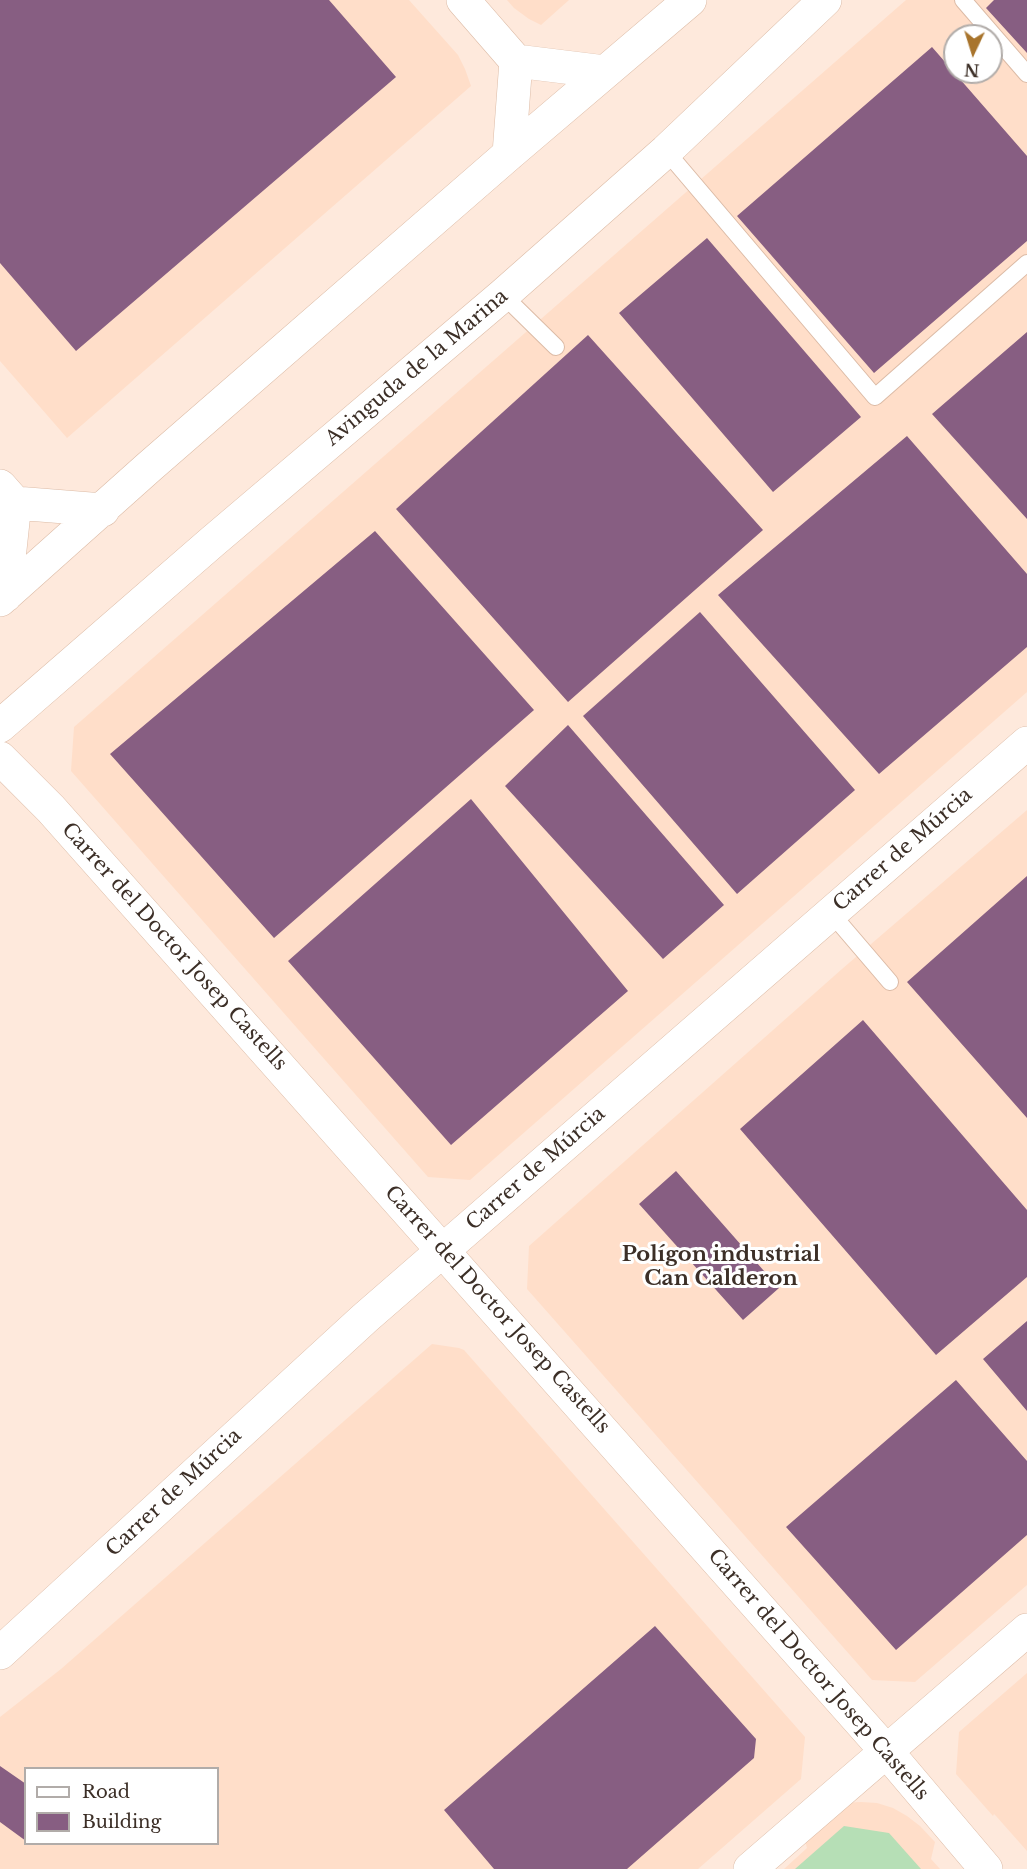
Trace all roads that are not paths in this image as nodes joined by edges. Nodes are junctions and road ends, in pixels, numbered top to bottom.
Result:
1 (463, 0) edge
2 (690, 0) edge
3 (825, 0) edge
4 (963, 0) edge
5 (516, 61) junction
6 (605, 72) junction
7 (1027, 74) edge
8 (666, 151) junction
9 (508, 154) junction
10 (1027, 263) edge
11 (503, 295) junction
12 (556, 347) dead end
13 (8, 495) edge
14 (103, 510) junction
15 (2, 598) edge
16 (0, 726) edge
17 (1027, 743) edge
18 (0, 758) edge
19 (831, 913) junction
20 (890, 982) dead end
21 (443, 1250) junction
22 (1027, 1630) edge
23 (0, 1653) edge
24 (887, 1752) junction
25 (750, 1869) edge
26 (986, 1869) edge

1 - 5 street
2 - 6 street
3 - 8 street, Avinguda de la Marina
4 - 7 lane
5 - 6 street
5 - 9 street
6 - 9 street
8 - 10 lane
8 - 11 street, Avinguda de la Marina
9 - 14 street
11 - 12 lane
11 - 16 street, Avinguda de la Marina
13 - 14 street
13 - 15 street
14 - 15 street
17 - 19 street, Carrer de Múrcia
18 - 21 street, Carrer del Doctor Josep Castells
19 - 20 lane
19 - 21 street, Carrer de Múrcia
21 - 23 street, Carrer de Múrcia
21 - 24 street, Carrer del Doctor Josep Castells
22 - 24 street
24 - 25 street
24 - 26 street, Carrer del Doctor Josep Castells

